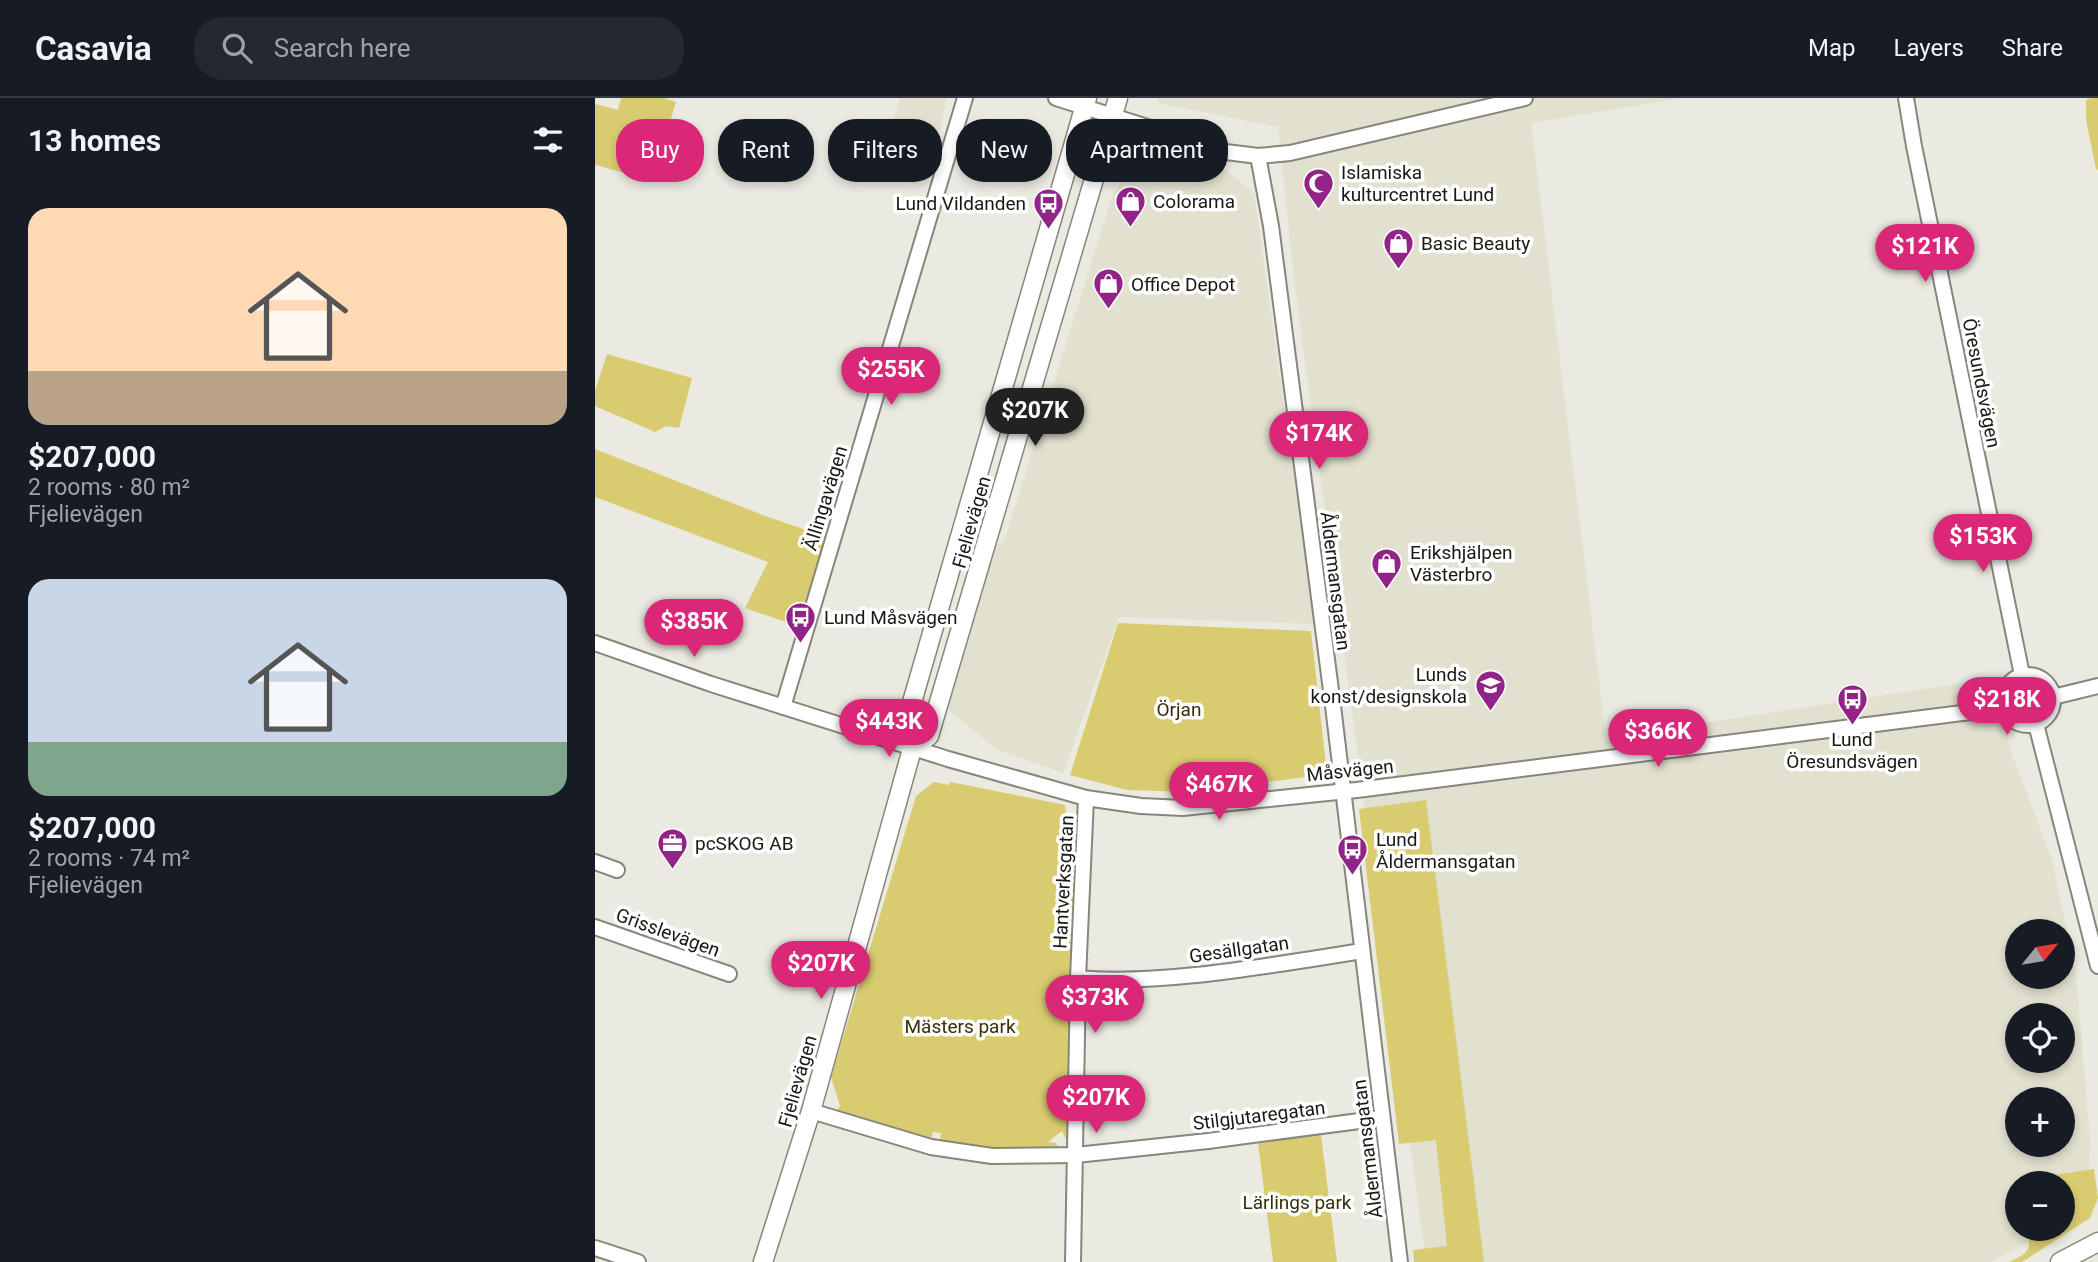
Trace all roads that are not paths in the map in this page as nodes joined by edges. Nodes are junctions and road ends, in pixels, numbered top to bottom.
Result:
1 (965, 98) edge
2 (1056, 98) edge
3 (1524, 98) edge
4 (1906, 98) edge
5 (1086, 102) edge
6 (1116, 107) edge
7 (1258, 156) junction
8 (595, 643) edge
9 (2022, 675) junction
10 (2098, 686) edge
11 (2053, 698) junction
12 (2003, 706) junction
13 (783, 707) junction
14 (2036, 724) junction
15 (912, 749) junction
16 (1342, 791) junction
17 (1086, 798) junction
18 (595, 862) edge
19 (617, 870) dead end
20 (595, 926) edge
21 (1362, 951) junction
22 (2098, 966) edge
23 (729, 974) dead end
24 (1078, 978) junction
25 (811, 1111) junction
26 (1383, 1118) junction
27 (1076, 1155) junction
28 (2098, 1242) edge
29 (595, 1248) edge
30 (638, 1262) edge
31 (763, 1262) edge
32 (1073, 1262) edge
33 (1400, 1262) edge
34 (2060, 1262) edge

1 - 13 street, Ällingavägen
2 - 5 street
3 - 7 street
4 - 9 street, Öresundsvägen
5 - 6 street
5 - 15 main road, Fjelievägen
6 - 7 street
6 - 15 main road, Fjelievägen
7 - 16 street, Åldermansgatan
8 - 13 street, Måsvägen
9 - 11 street
9 - 12 street
10 - 11 street
11 - 14 street
12 - 14 street
12 - 16 street, Måsvägen
13 - 15 street, Måsvägen
14 - 22 street
15 - 17 street, Måsvägen
15 - 25 main road, Fjelievägen
16 - 17 street, Måsvägen
16 - 21 street, Åldermansgatan
17 - 24 street, Hantverksgatan
18 - 19 street
20 - 23 street, Grisslevägen
21 - 24 street, Gesällgatan
21 - 26 street, Åldermansgatan
24 - 27 street, Hantverksgatan
25 - 27 street, Stilgjutaregatan
25 - 31 main road, Fjelievägen
26 - 27 street, Stilgjutaregatan
26 - 33 street, Åldermansgatan
27 - 32 street, Hantverksgatan
28 - 34 main road
29 - 30 street

